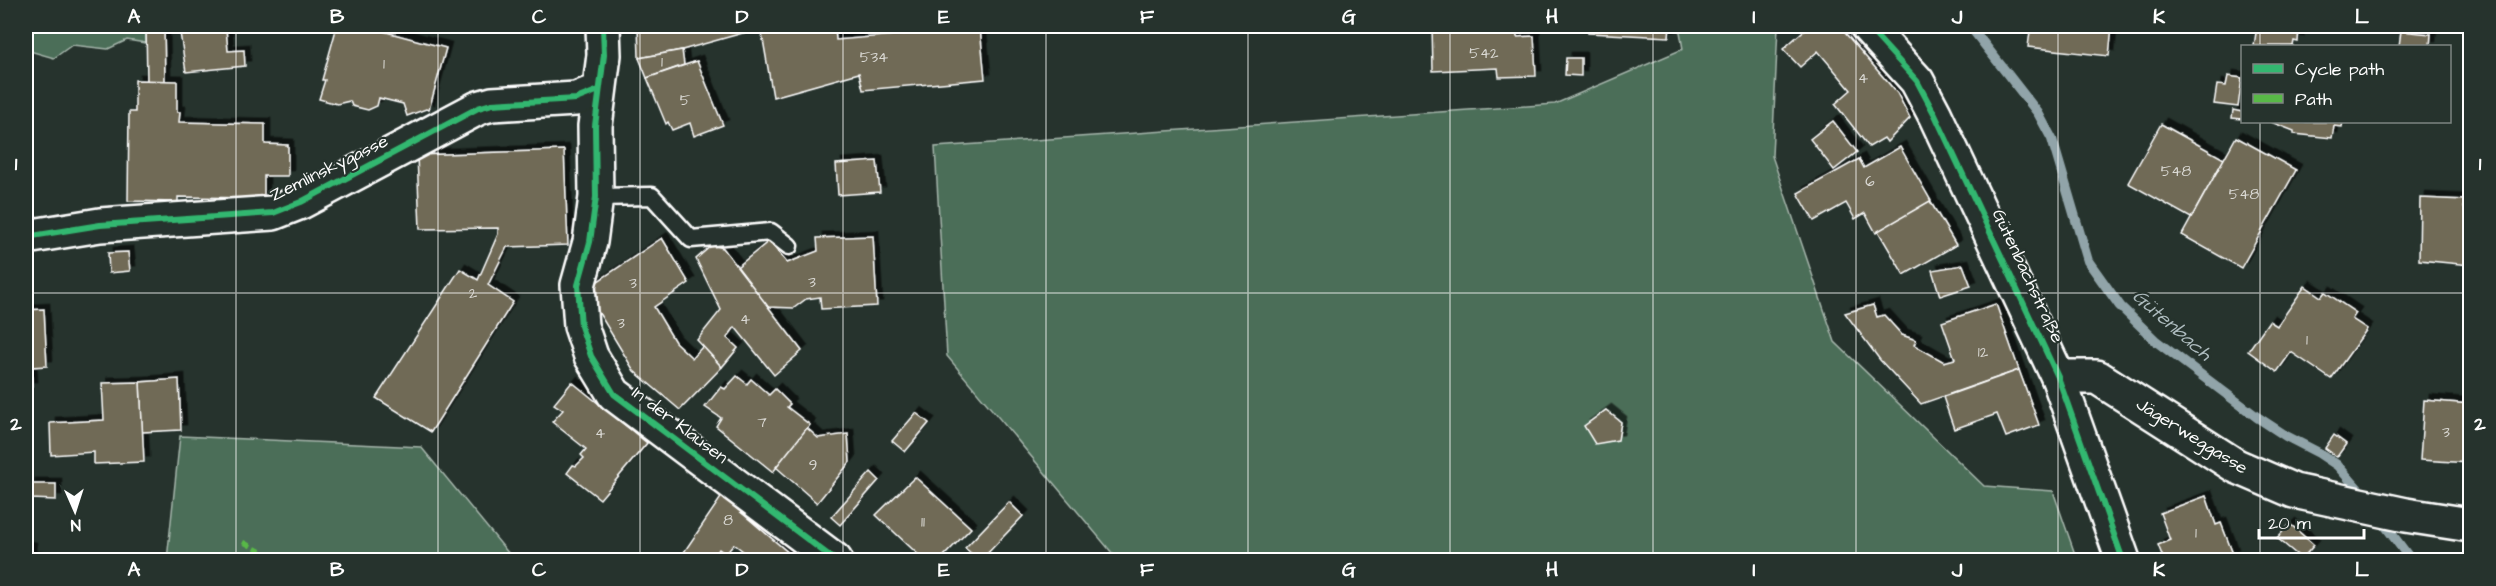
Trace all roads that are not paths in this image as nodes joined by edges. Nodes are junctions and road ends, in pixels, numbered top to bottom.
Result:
1 (603, 26) edge
2 (1867, 26) edge
3 (599, 90) junction
4 (596, 197) junction
5 (26, 237) edge
6 (789, 246) dead end
7 (2058, 377) junction
8 (2470, 525) edge
9 (835, 561) edge
10 (2123, 561) edge

1 - 3 street, In der Klausen
2 - 7 street, Gütenbachstraße
3 - 4 street, In der Klausen
3 - 5 street, Zemlinskygasse
4 - 6 lane
4 - 9 street, In der Klausen
7 - 8 street, Jägerweggasse
7 - 10 street, Gütenbachstraße

